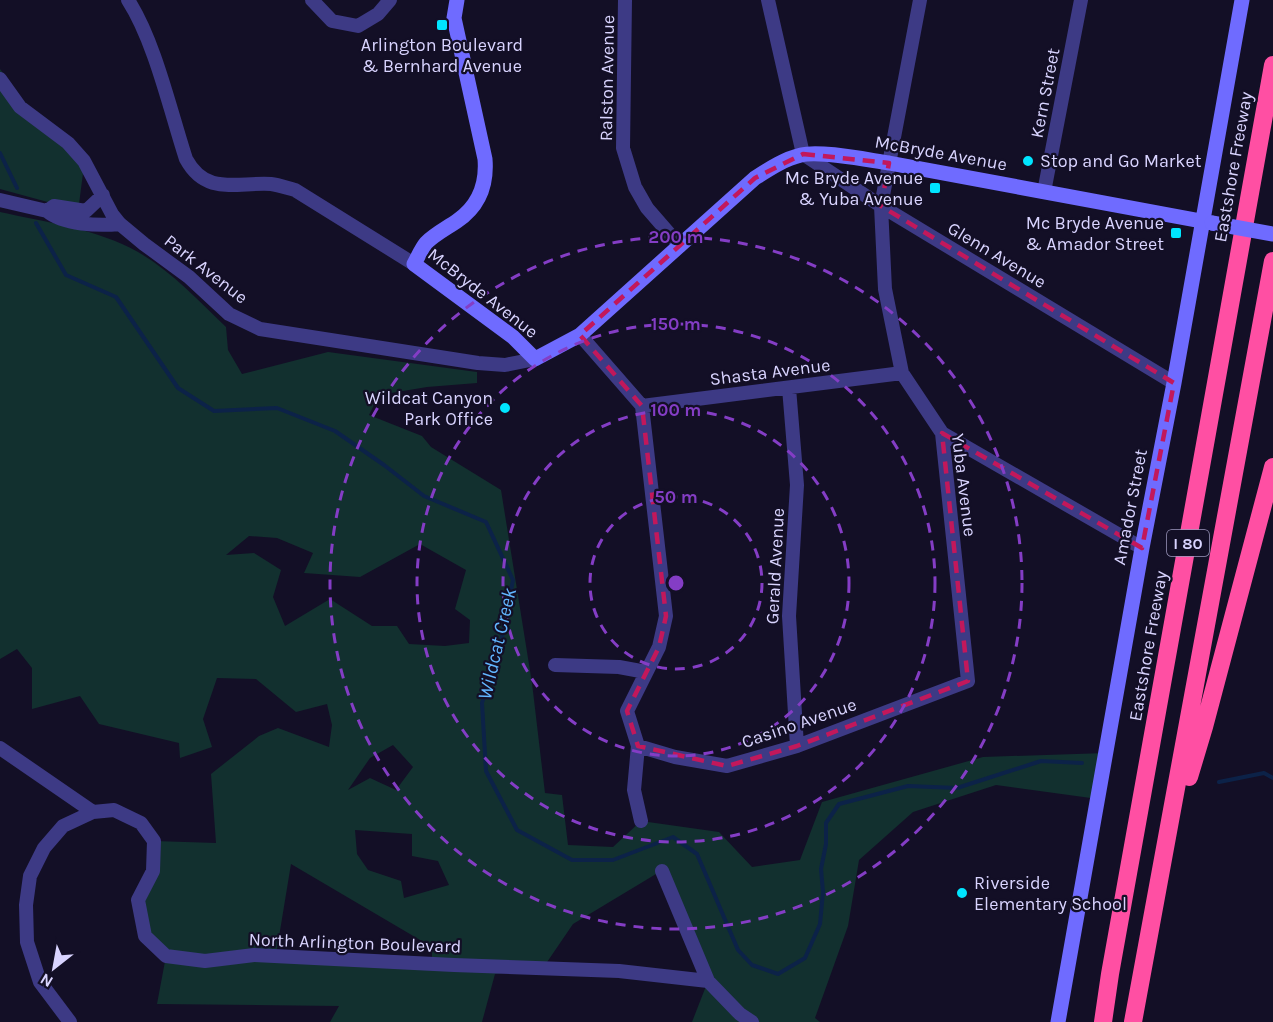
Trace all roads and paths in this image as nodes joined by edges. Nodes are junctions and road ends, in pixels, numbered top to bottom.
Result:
1 (128, 0) edge
2 (312, 0) edge
3 (390, 0) edge
4 (456, 0) edge
5 (626, 0) edge
6 (768, 0) edge
7 (920, 0) edge
8 (1081, 0) edge
9 (1242, 0) edge
10 (1273, 65) edge
11 (0, 79) edge
12 (803, 154) junction
13 (889, 163) junction
14 (1044, 192) junction
15 (103, 195) junction
16 (0, 200) edge
17 (881, 206) junction
18 (85, 217) junction
19 (1207, 223) junction
20 (120, 224) junction
21 (1273, 234) edge
22 (680, 246) junction
23 (1273, 261) edge
24 (414, 264) junction
25 (580, 335) junction
26 (535, 359) junction
27 (902, 373) junction
28 (1174, 383) junction
29 (789, 388) junction
30 (642, 406) junction
31 (942, 433) junction
32 (1273, 467) edge
33 (1142, 548) junction
34 (555, 665) dead end
35 (646, 672) junction
36 (968, 681) joint
37 (638, 746) junction
38 (797, 746) junction
39 (0, 748) edge
40 (93, 812) junction
41 (641, 821) dead end
42 (1164, 859) junction
43 (662, 871) dead end
44 (708, 981) junction
45 (70, 1022) edge
46 (752, 1022) edge
47 (1058, 1022) edge
48 (1103, 1022) edge
49 (1133, 1022) edge

1 - 24 street, McBryde Avenue
2 - 3 street
4 - 24 main road
5 - 22 street, Ralston Avenue
6 - 12 street
7 - 13 street, Yuba Avenue
8 - 14 street, Kern Street
9 - 19 main road, Amador Street
10 - 48 highway, Eastshore Freeway / I 80
11 - 15 street, Park Avenue
12 - 13 main road, McBryde Avenue
12 - 17 street, Glenn Avenue
12 - 22 main road, McBryde Avenue
13 - 14 main road, McBryde Avenue
13 - 17 street, Yuba Avenue
14 - 19 main road, McBryde Avenue
15 - 18 street
15 - 20 street, Park Avenue
16 - 18 street
17 - 27 street, Yuba Avenue
17 - 28 street, Glenn Avenue
18 - 20 street
19 - 21 main road, McBryde Avenue, bridge
19 - 28 main road, Amador Street
20 - 26 street, Park Avenue
22 - 25 main road, McBryde Avenue
23 - 42 highway, I 80
24 - 26 main road, McBryde Avenue
25 - 26 main road, McBryde Avenue
25 - 30 street
27 - 29 street, Shasta Avenue
27 - 31 street, Yuba Avenue
28 - 33 main road, Amador Street
29 - 30 street, Shasta Avenue
29 - 38 street, Gerald Avenue
30 - 35 street
31 - 33 street
31 - 36 street, Yuba Avenue
32 - 42 highway
33 - 47 main road, Amador Street
34 - 35 street
35 - 37 street
36 - 38 street, Casino Avenue
37 - 38 street, Casino Avenue
37 - 41 street
39 - 40 street
40 - 44 street, North Arlington Boulevard
40 - 45 street, North Arlington Boulevard
42 - 49 highway, I 80
43 - 44 street
44 - 46 street

